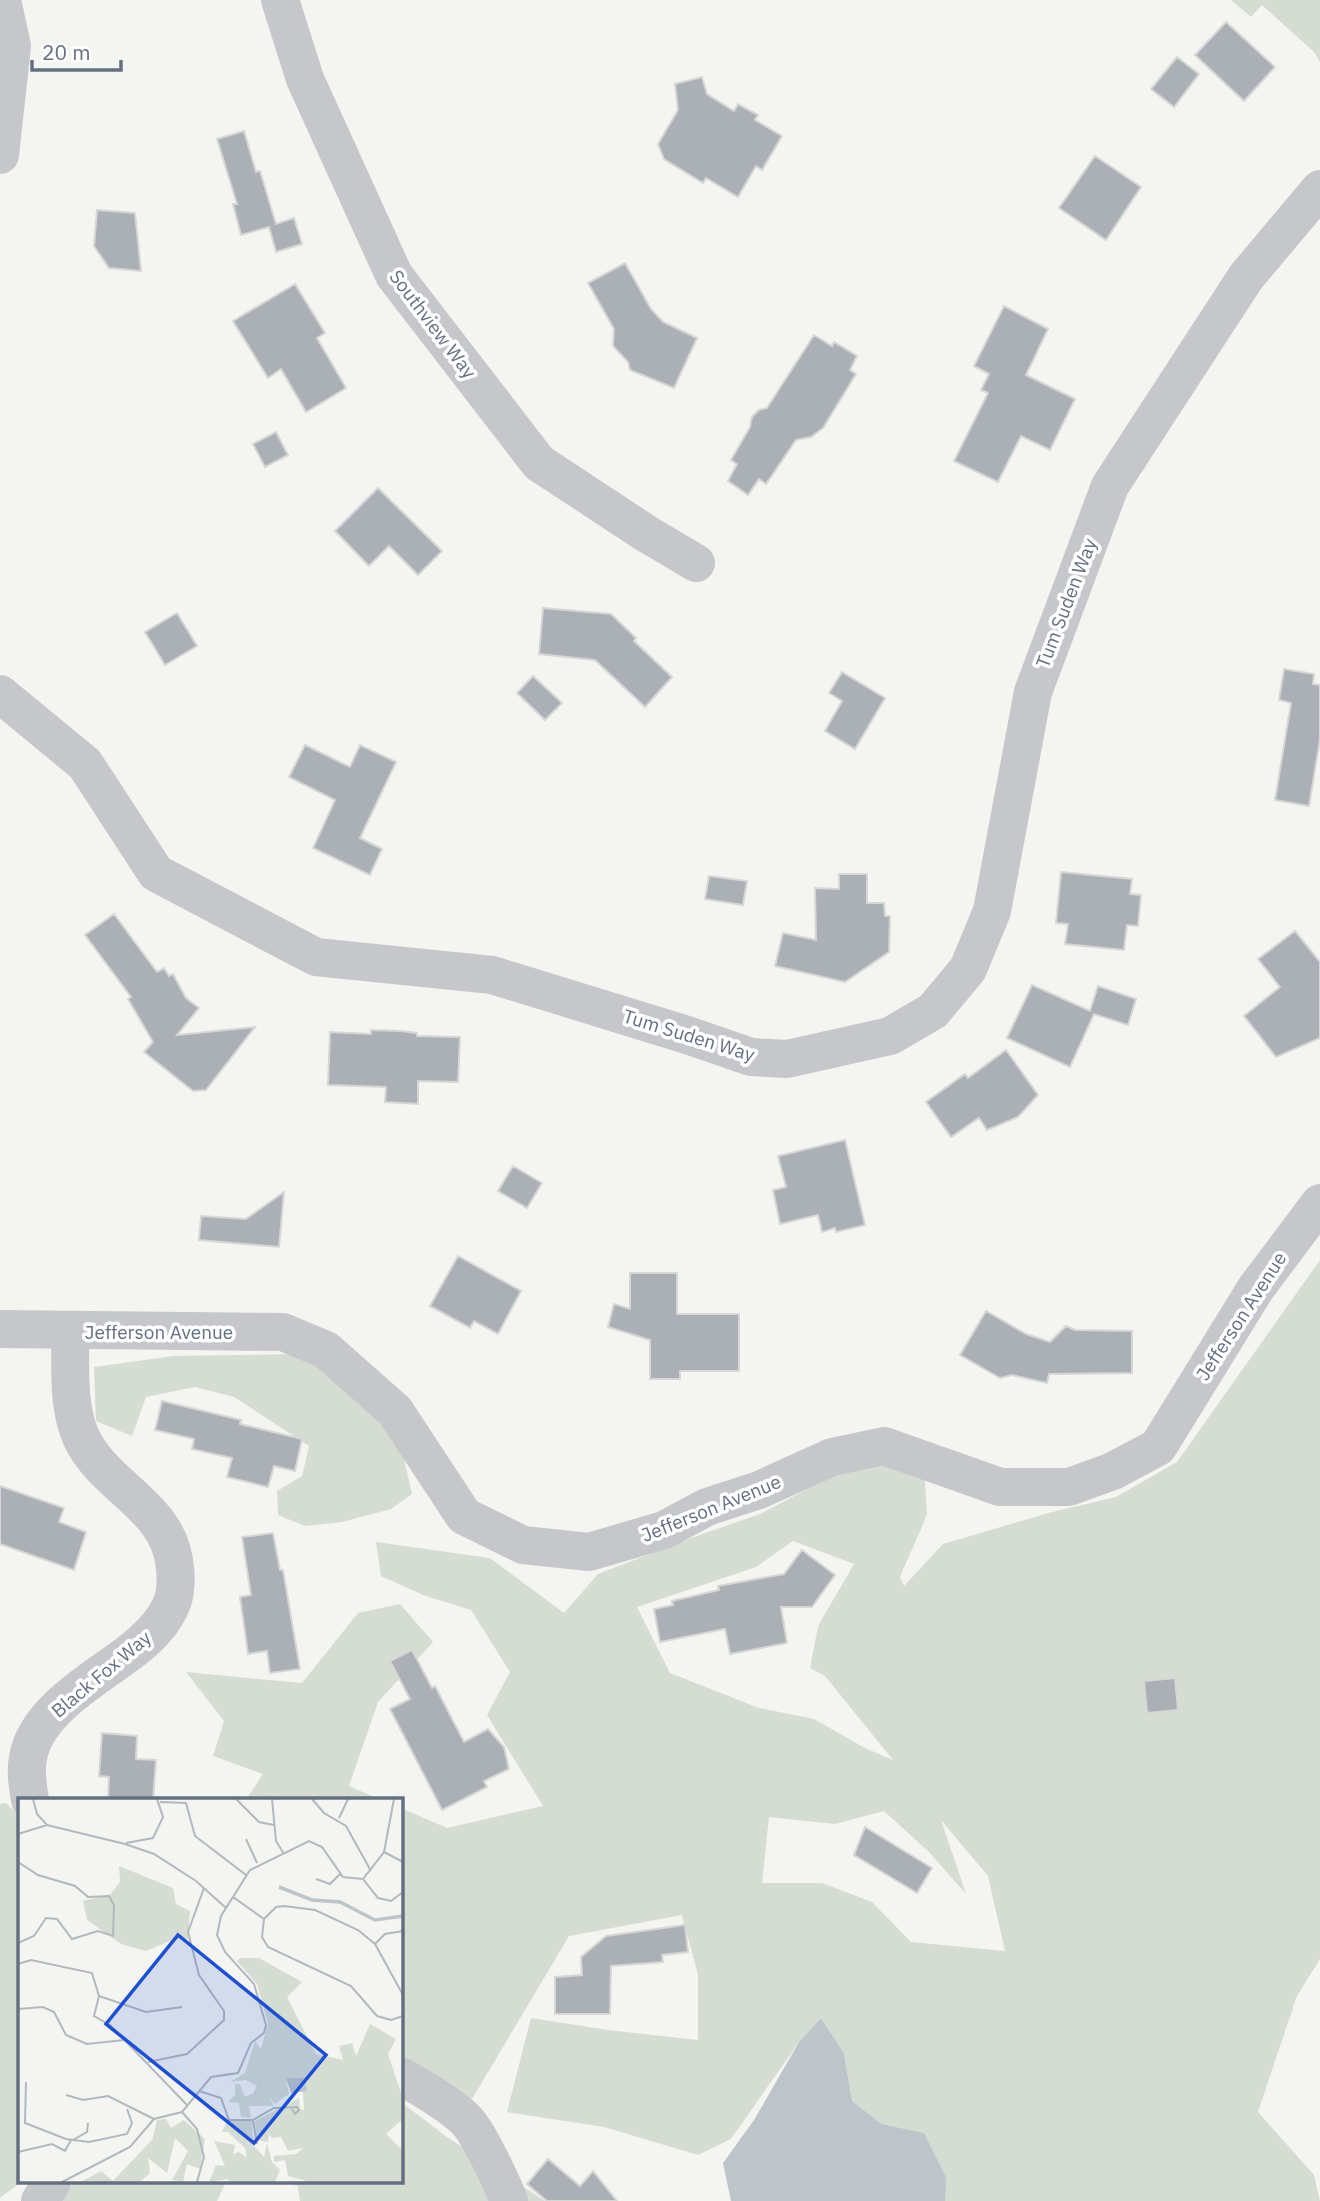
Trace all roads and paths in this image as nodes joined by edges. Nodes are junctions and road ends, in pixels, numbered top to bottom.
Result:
1 (2, 0) edge
2 (280, 0) edge
3 (0, 155) edge
4 (1320, 189) edge
5 (696, 563) dead end
6 (0, 694) edge
7 (1320, 1203) edge
8 (0, 1329) edge
9 (70, 1332) junction
10 (30, 1798) edge
11 (402, 2077) edge
12 (51, 2184) edge
13 (40, 2201) edge
14 (509, 2201) edge

1 - 3 street
2 - 5 street, Southview Way
4 - 6 street, Tum Suden Way
7 - 9 street, Jefferson Avenue
8 - 9 street, Jefferson Avenue
9 - 10 street, Black Fox Way
11 - 14 street
12 - 13 street

